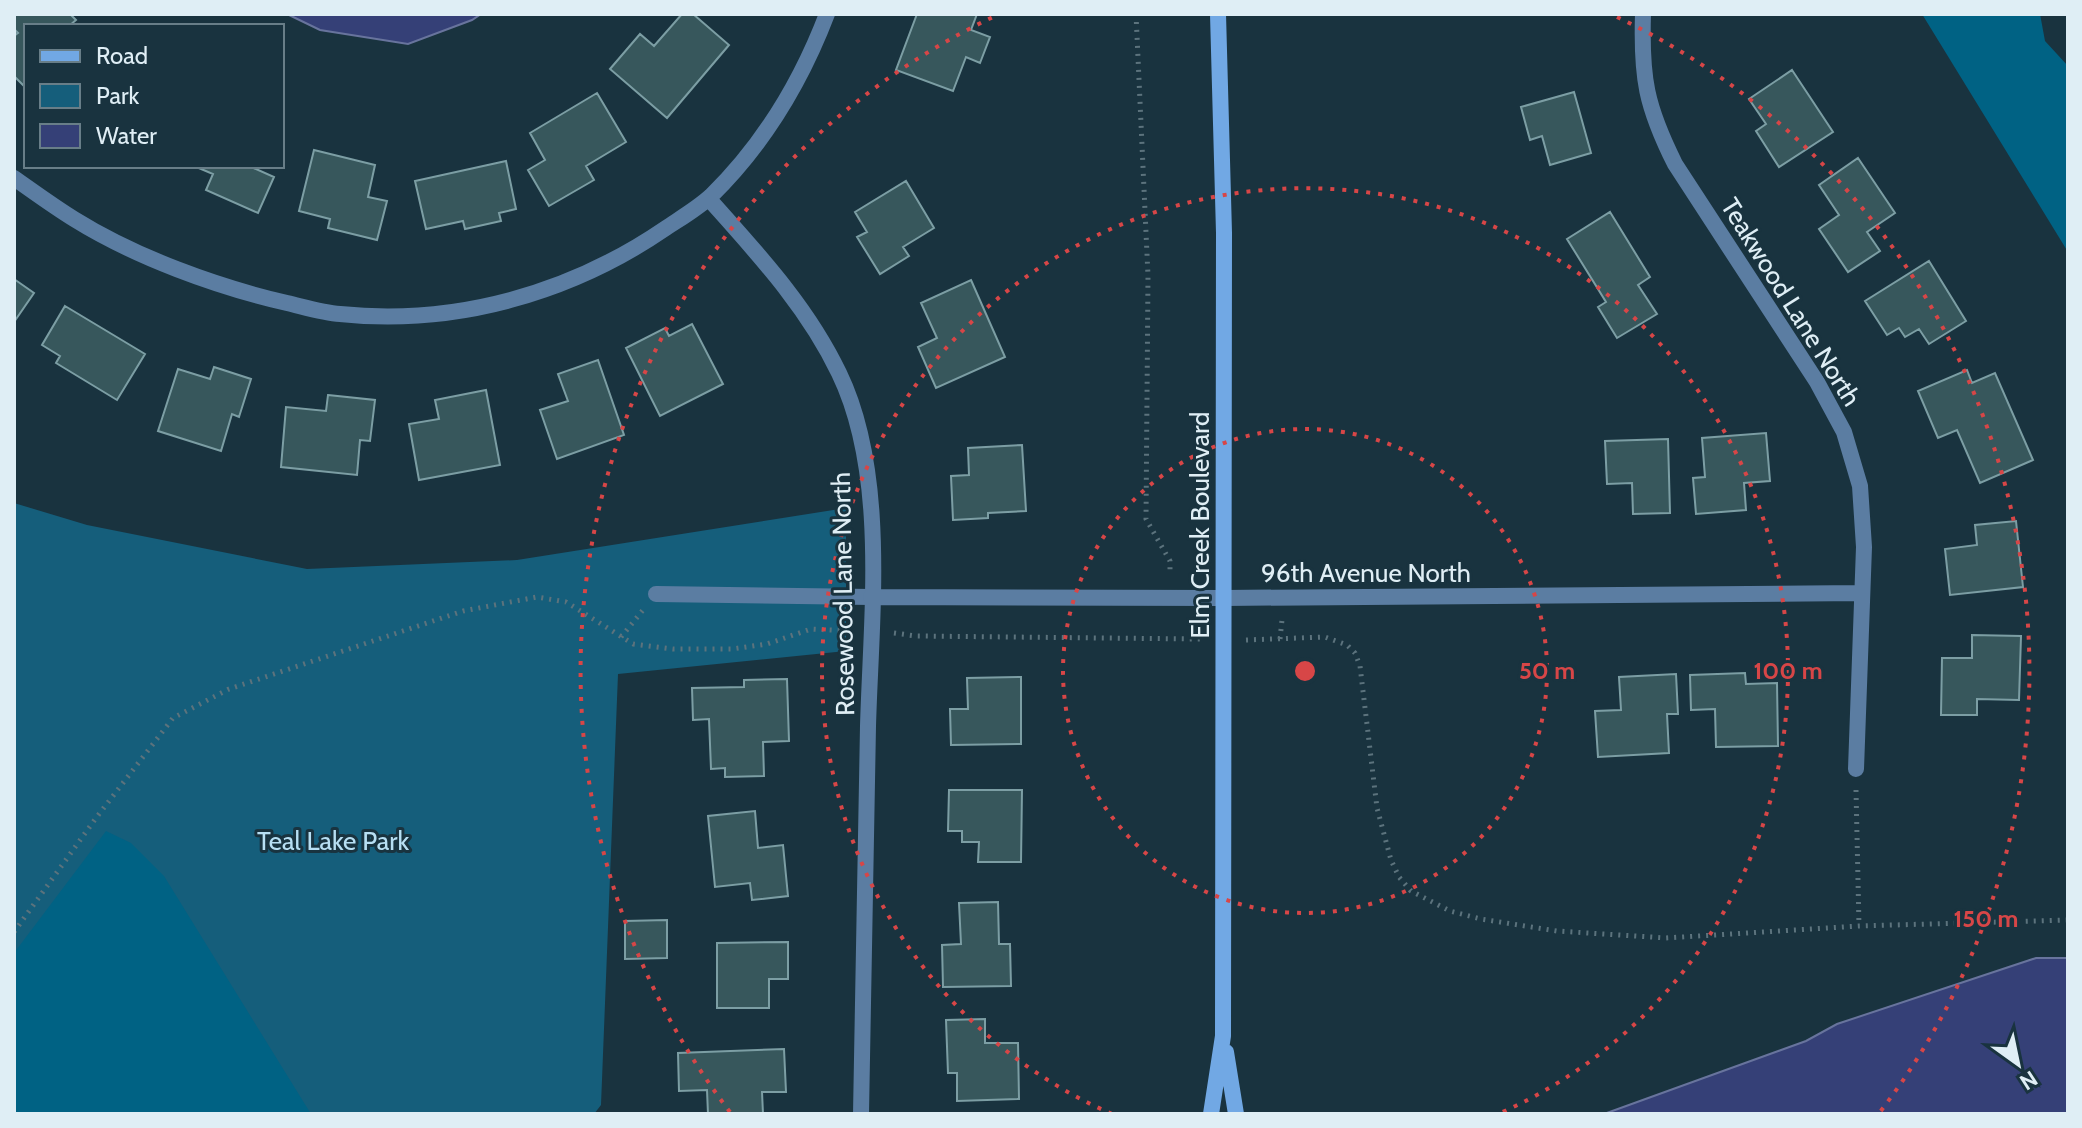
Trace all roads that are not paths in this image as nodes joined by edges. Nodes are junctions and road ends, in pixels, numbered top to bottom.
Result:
1 (827, 14) edge
2 (1218, 14) edge
3 (1643, 14) edge
4 (14, 178) edge
5 (709, 199) junction
6 (1861, 593) junction
7 (656, 594) road end
8 (871, 597) junction
9 (1224, 598) junction
10 (1856, 769) road end
11 (1223, 1036) junction
12 (861, 1114) edge
13 (1211, 1114) edge
14 (1236, 1114) edge

1 - 5 street
2 - 9 main road, Elm Creek Boulevard
3 - 6 street, Teakwood Lane North
4 - 5 street
5 - 8 street, Rosewood Lane North
6 - 9 street, 96th Avenue North
6 - 10 street, Teakwood Lane North
7 - 8 street, 96th Avenue North
8 - 9 street, 96th Avenue North
8 - 12 street, Rosewood Lane North
9 - 11 main road, Elm Creek Boulevard
11 - 13 main road, Elm Creek Boulevard
11 - 14 main road, Elm Creek Boulevard

